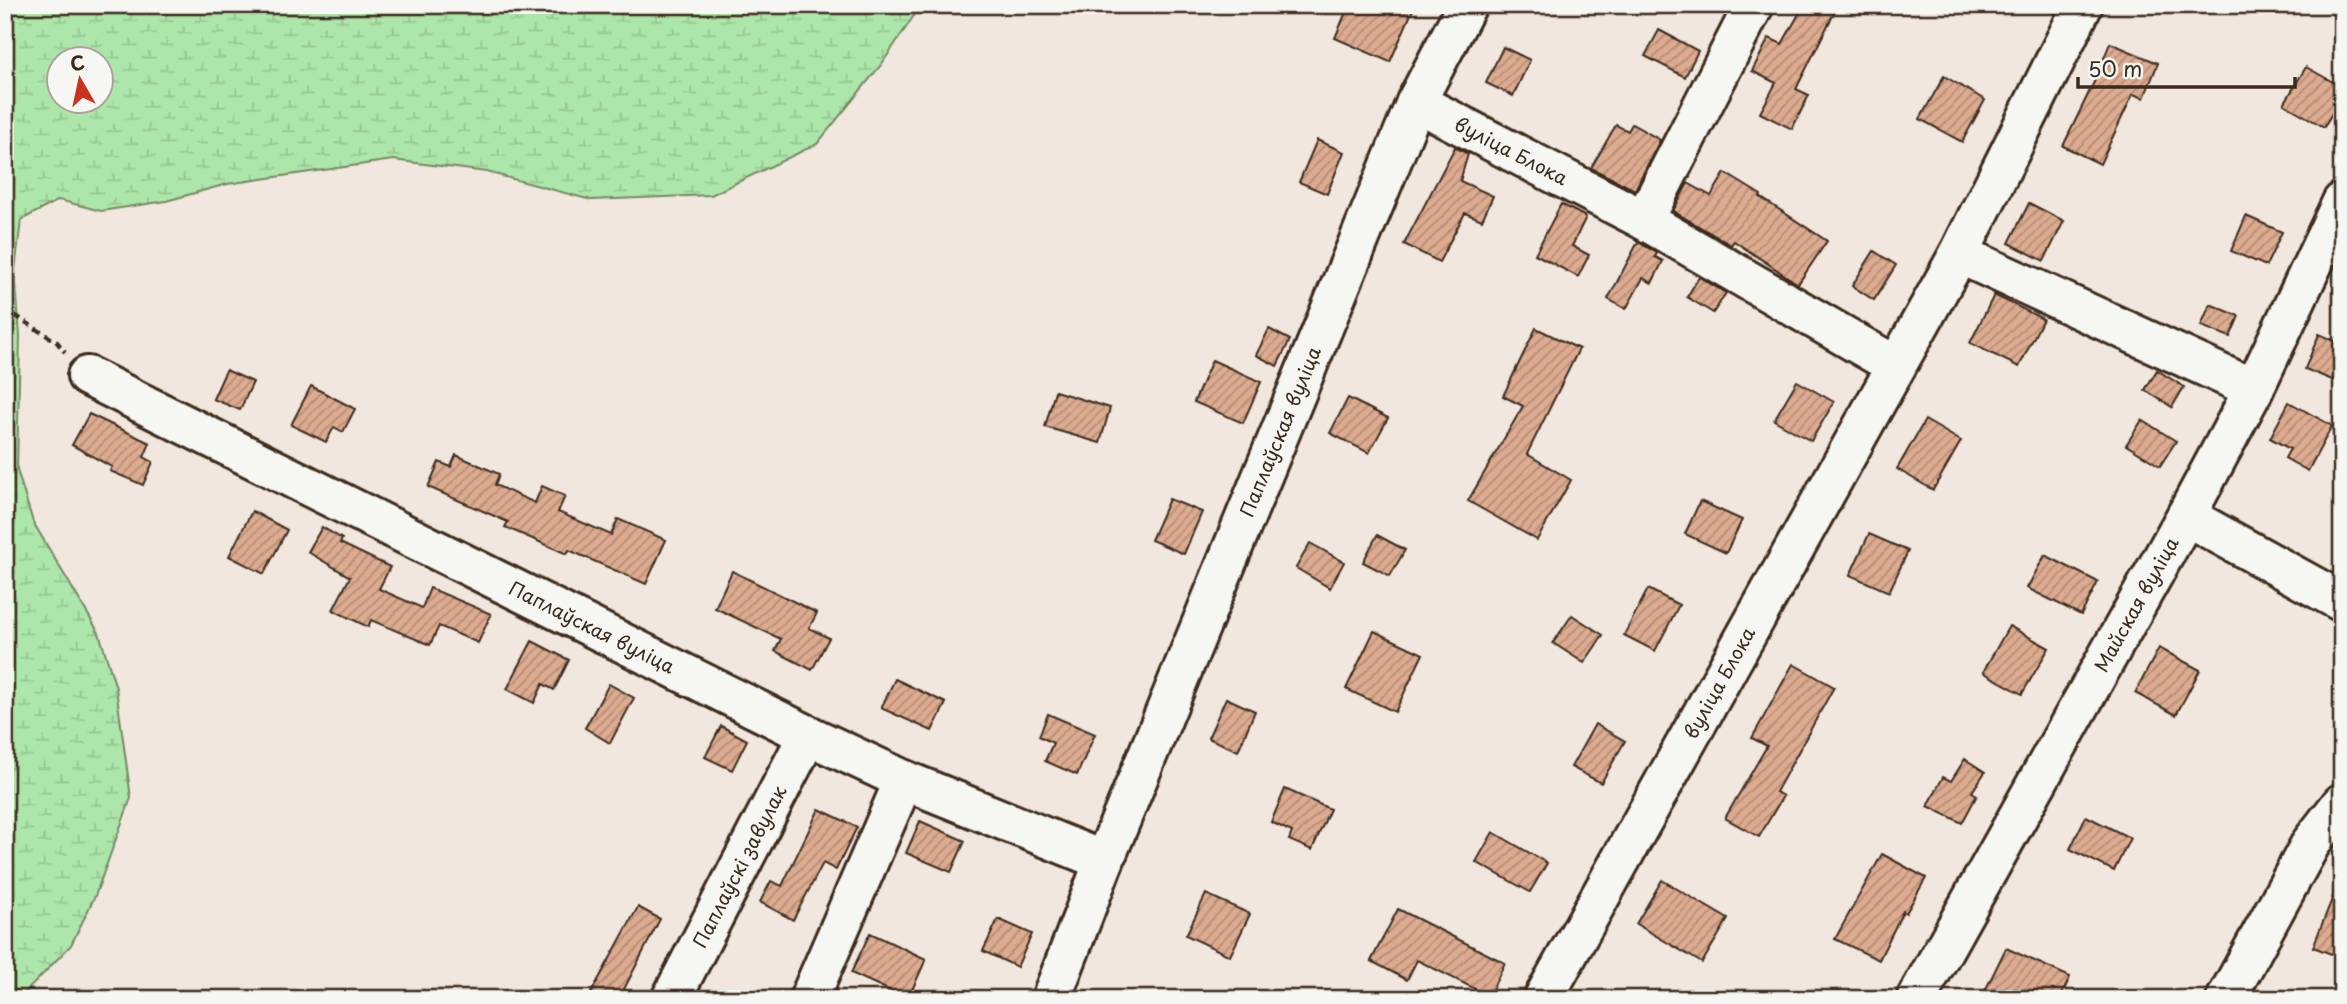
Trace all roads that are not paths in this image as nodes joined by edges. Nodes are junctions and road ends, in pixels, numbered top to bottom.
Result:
1 (1467, 5) edge
2 (1755, 5) edge
3 (2083, 5) edge
4 (1416, 102) junction
5 (2342, 202) edge
6 (1644, 220) junction
7 (1959, 254) junction
8 (1896, 366) junction
9 (87, 376) road end
10 (2254, 389) junction
11 (2186, 516) junction
12 (2342, 602) edge
13 (808, 735) junction
14 (904, 780) junction
15 (2342, 803) edge
16 (1104, 861) junction
17 (671, 999) edge
18 (809, 999) edge
19 (1051, 999) edge
20 (1543, 999) edge
21 (1916, 999) edge
22 (2225, 999) edge

1 - 4 street, Паплаўская вуліца
2 - 6 street
3 - 7 street, вуліца Блока
4 - 6 street, вуліца Блока
4 - 16 street, Паплаўская вуліца
5 - 10 street, Майская вуліца
6 - 8 street, вуліца Блока
7 - 8 street, вуліца Блока
7 - 10 street
8 - 20 street, вуліца Блока
9 - 13 street, Паплаўская вуліца
10 - 11 street, Майская вуліца
11 - 12 street
11 - 21 street, Майская вуліца
13 - 14 street, Паплаўская вуліца
13 - 17 street, Паплаўскі завулак
14 - 16 street, Паплаўская вуліца
14 - 18 street
15 - 22 street
16 - 19 street, Паплаўская вуліца

